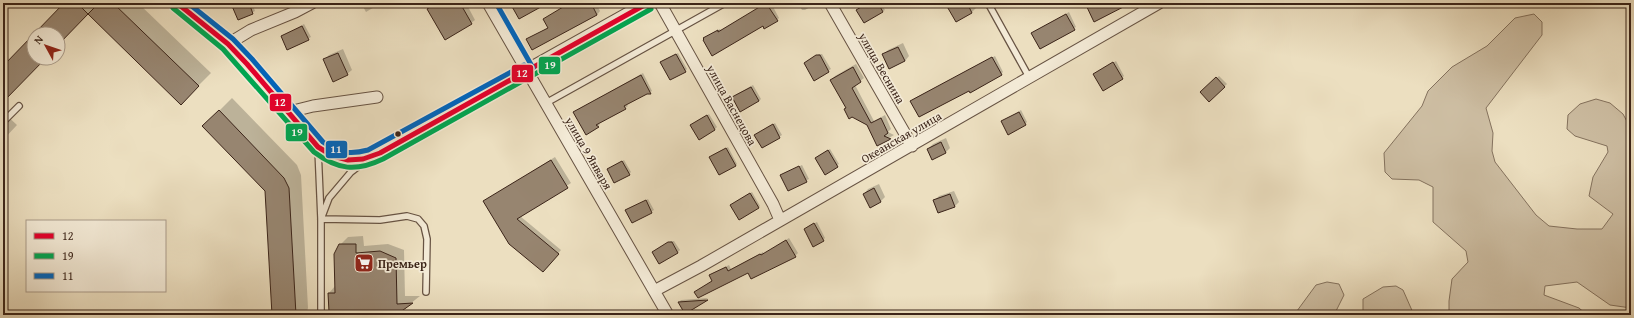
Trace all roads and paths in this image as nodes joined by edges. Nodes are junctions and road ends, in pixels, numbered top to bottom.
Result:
1 (178, 3) edge
2 (312, 3) edge
3 (488, 3) edge
4 (648, 3) edge
5 (660, 3) edge
6 (726, 3) edge
7 (830, 3) edge
8 (988, 3) edge
9 (1159, 3) edge
10 (676, 31) junction
11 (228, 44) junction
12 (527, 71) junction
13 (1029, 77) junction
14 (377, 97) dead end
15 (546, 103) junction
16 (19, 106) dead end
17 (289, 112) junction
18 (3, 122) edge
19 (912, 146) junction
20 (318, 147) junction
21 (371, 157) junction
22 (321, 219) junction
23 (780, 220) junction
24 (654, 291) junction
25 (426, 292) dead end
26 (321, 315) edge
27 (668, 315) edge

1 - 11 street
2 - 11 street
3 - 12 street, улица 9 Января
4 - 12 street
5 - 10 street, улица Васнецова
6 - 10 lane
7 - 19 street, улица Веснина
8 - 13 lane
9 - 13 street, Океанская улица
10 - 15 lane
10 - 23 street, улица Васнецова
11 - 17 street
12 - 15 street, улица 9 Января
12 - 21 street
13 - 19 street, Океанская улица
14 - 17 street
15 - 24 street, улица 9 Января
16 - 18 lane
17 - 20 street
19 - 23 street, Океанская улица
20 - 21 street
20 - 22 lane
21 - 22 lane
22 - 25 lane
22 - 26 lane
23 - 24 street, Океанская улица
24 - 27 street, улица 9 Января

